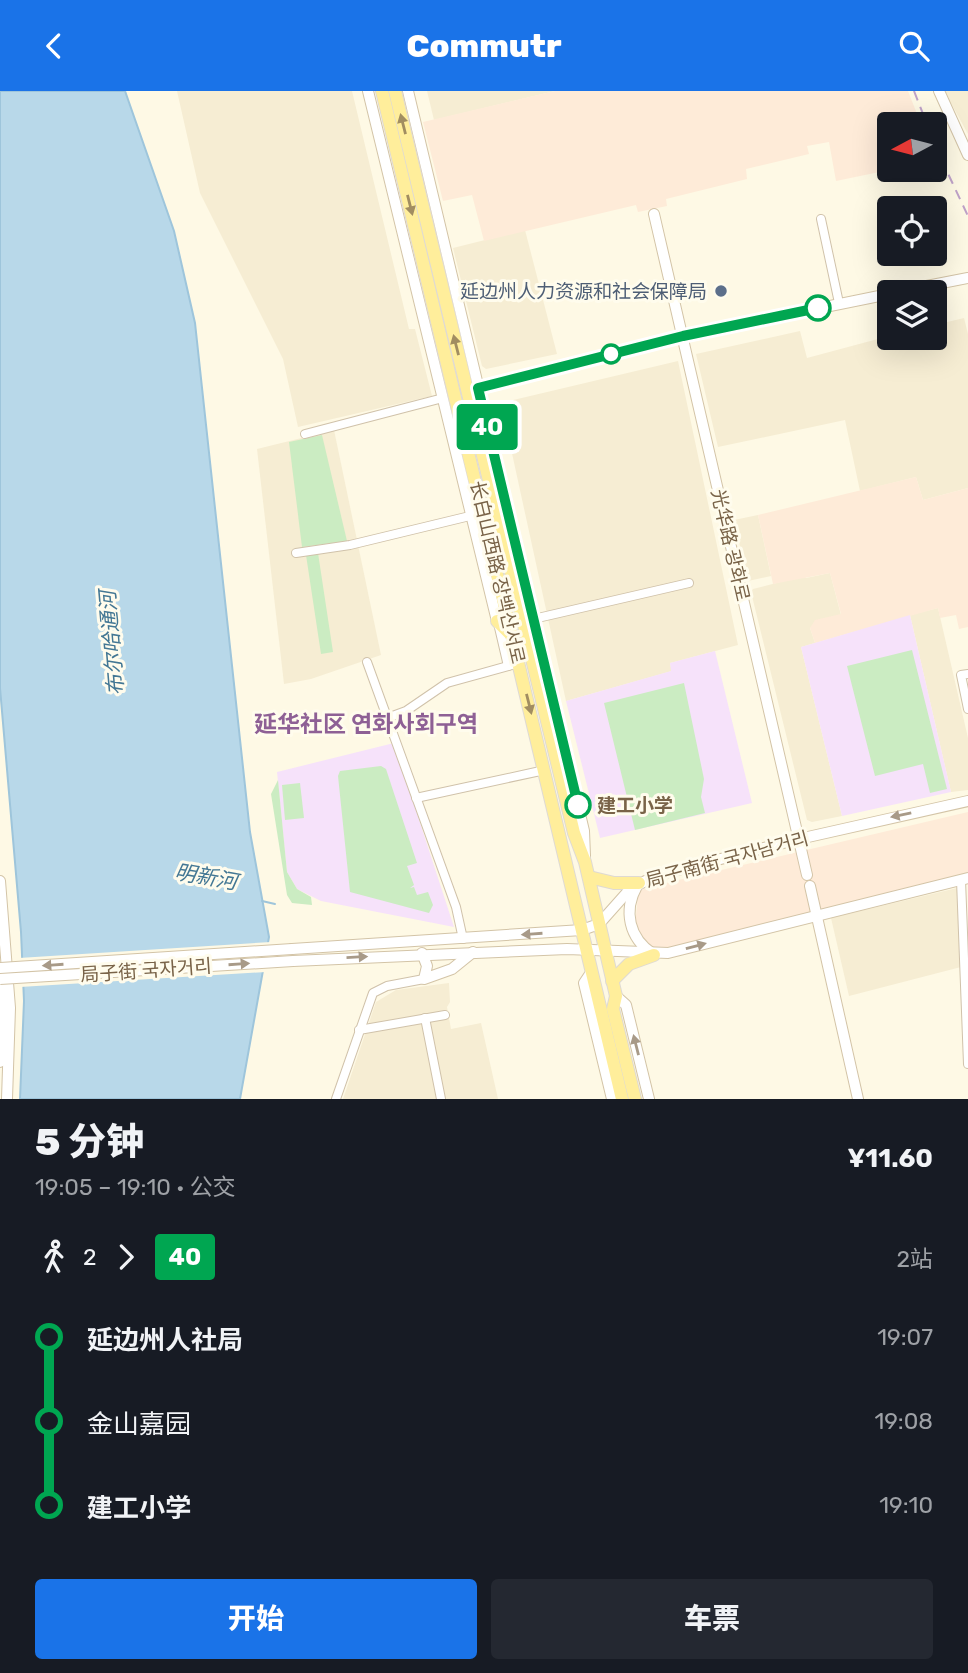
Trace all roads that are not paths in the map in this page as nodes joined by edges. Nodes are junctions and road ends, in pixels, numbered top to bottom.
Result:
1 (368, 91) edge
2 (382, 91) edge
3 (395, 91) edge
4 (408, 91) edge
5 (939, 91) edge
6 (968, 155) edge
7 (654, 214) dead end
8 (821, 219) dead end
9 (968, 278) edge
10 (947, 282) edge
11 (877, 295) edge
12 (839, 303) junction
13 (683, 336) junction
14 (461, 393) junction
15 (304, 434) dead end
16 (477, 514) junction
17 (296, 553) dead end
18 (689, 583) dead end
19 (527, 620) junction
20 (497, 621) junction
21 (513, 638) junction
22 (367, 662) dead end
23 (514, 665) junction
24 (968, 674) edge
25 (968, 709) edge
26 (387, 718) junction
27 (545, 770) junction
28 (416, 798) junction
29 (968, 801) edge
30 (799, 839) junction
31 (589, 877) junction
32 (964, 879) edge
33 (0, 881) edge
34 (639, 883) junction
35 (816, 915) junction
36 (599, 925) junction
37 (3, 928) edge
38 (582, 930) junction
39 (463, 939) junction
40 (588, 949) junction
41 (605, 950) junction
42 (473, 952) junction
43 (422, 953) junction
44 (292, 955) junction
45 (654, 955) junction
46 (0, 966) edge
47 (592, 971) junction
48 (0, 979) edge
49 (425, 979) junction
50 (612, 981) junction
51 (616, 996) junction
52 (444, 1015) dead end
53 (425, 1018) junction
54 (4, 1020) edge
55 (359, 1030) junction
56 (0, 1062) edge
57 (968, 1064) edge
58 (7, 1099) edge
59 (336, 1099) edge
60 (441, 1099) edge
61 (612, 1099) edge
62 (622, 1099) edge
63 (635, 1099) edge
64 (649, 1099) edge
65 (858, 1099) edge

1 - 14 main road, 长白山西路 장백산서로
2 -> 14 main road, 长白山西路 장백산서로
14 -> 3 main road, 长白山西路 장백산서로
4 - 14 main road, 长白山西路 장백산서로
5 - 6 main road
7 - 13 main road, 光华路 광화로
8 - 12 street
9 - 10 main road
11 - 12 main road
12 - 13 main road
13 - 14 main road
13 - 30 main road, 光华路 광화로
14 - 15 street
14 - 16 main road, 长白山西路 장백산서로
14 - 19 main road, 长白山西路 장백산서로
16 - 17 street
16 - 20 main road, 长白山西路 장백산서로
16 - 21 main road, 长白山西路 장백산서로
18 - 19 street
19 - 31 main road, 长白山西路 장백산서로
20 - 21 main road
20 - 23 street
21 - 23 main road, 长白山西路 장백산서로
22 - 26 street
23 - 26 street
23 -> 27 main road, 长白山西路 장백산서로
24 - 25 street
26 - 28 street
27 - 28 street
27 - 38 main road, 长白山西路 장백산서로
28 - 39 street
29 -> 30 main road, 局子南街 국자남거리
30 - 34 main road, 局子南街 국자남거리
30 - 35 main road, 光华路 광화로
31 - 34 main road
31 - 36 main road, 长白山西路 장백산서로
32 - 35 main road
32 - 57 street
33 - 37 main road
34 - 36 main road, 局子南街 국자남거리
34 - 45 main road
45 -> 35 main road
35 - 65 main road, 光华路 광화로
36 - 38 main road
36 - 41 main road, 长白山西路 장백산서로
37 - 54 main road
38 -> 39 main road
38 - 40 main road, 长白山西路 장백산서로
39 - 44 main road
40 - 41 main road
40 - 42 main road
40 - 47 main road, 长白山西路 장백산서로
41 - 45 main road
41 - 50 main road, 长白山西路 장백산서로
42 - 43 main road
42 - 49 main road
44 -> 43 main road
43 - 49 main road
44 -> 46 main road, 局子街 국자거리, bridge
48 -> 44 main road, 局子街 국자거리, bridge
45 - 50 main road
46 - 54 main road
47 - 61 main road, 长白山西路 장백산서로
47 - 62 main road, 长白山西路 장백산서로
49 - 55 street
50 - 51 main road, 长白山西路 장백산서로
51 - 63 main road, 长白山西路 장백산서로
64 -> 51 main road, 长白山西路 장백산서로
52 - 53 street
53 - 55 street
53 - 60 street
54 - 56 main road
54 - 58 main road
55 - 59 street

